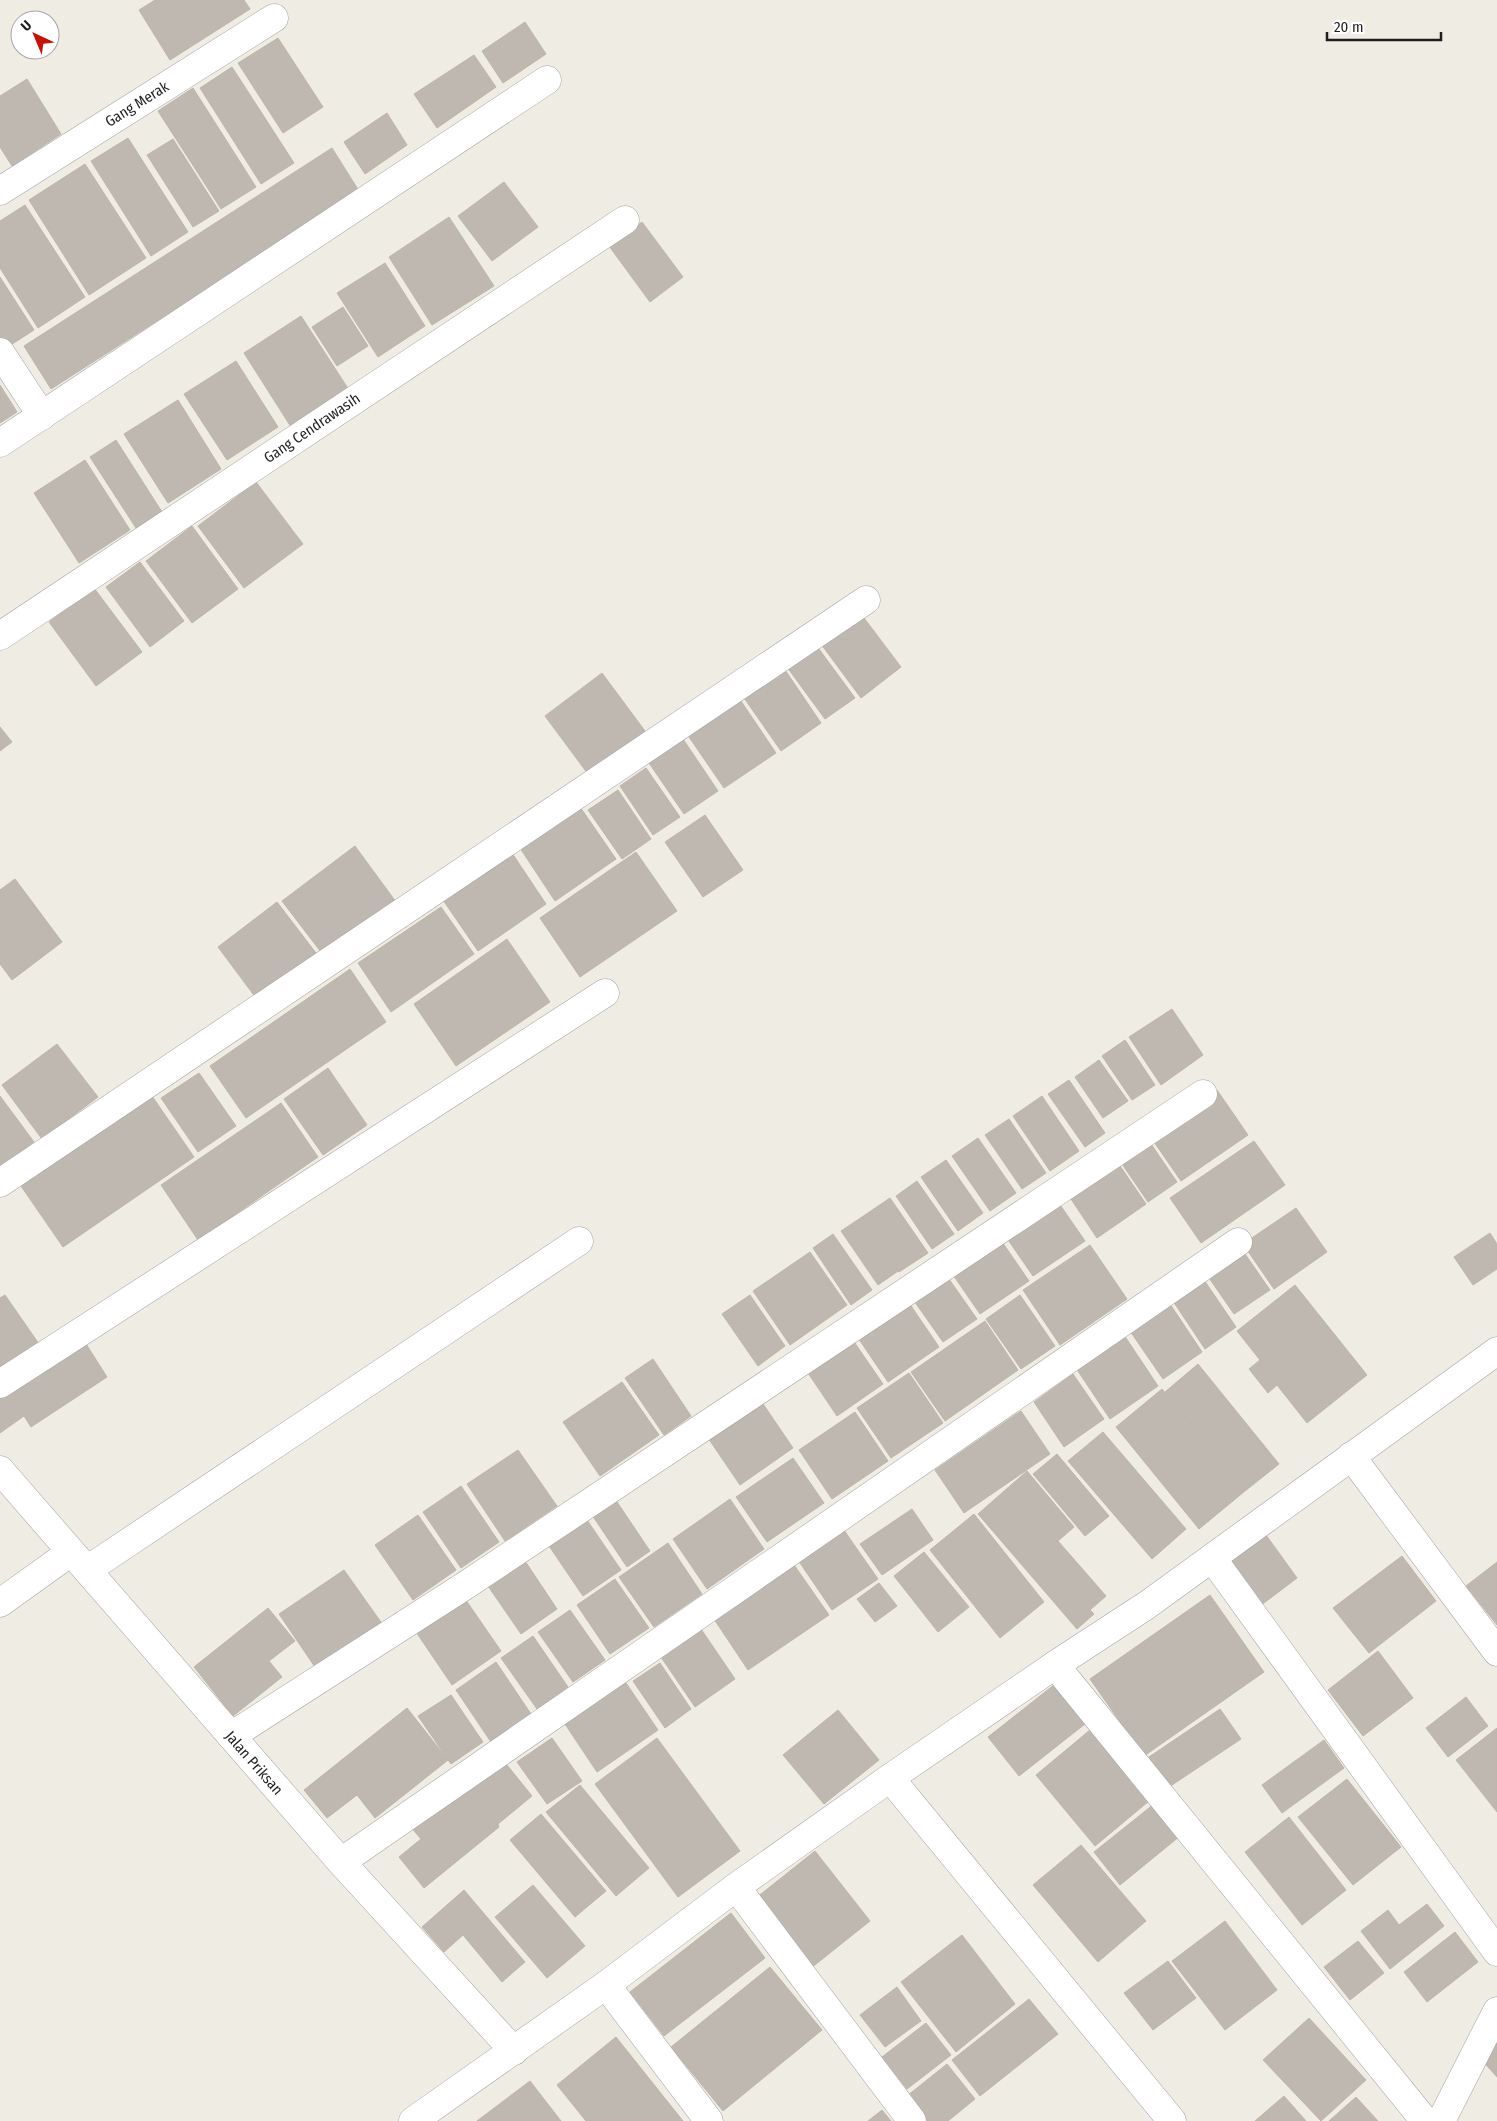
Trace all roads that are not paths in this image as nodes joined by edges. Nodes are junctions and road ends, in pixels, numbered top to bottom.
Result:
1 (274, 18) dead end
2 (547, 80) dead end
3 (0, 191) edge
4 (625, 220) dead end
5 (0, 352) edge
6 (42, 416) junction
7 (0, 444) edge
8 (866, 600) dead end
9 (0, 636) edge
10 (605, 993) dead end
11 (1203, 1094) dead end
12 (0, 1183) edge
13 (579, 1241) dead end
14 (1238, 1242) dead end
15 (1497, 1351) edge
16 (0, 1384) edge
17 (1351, 1456) junction
18 (0, 1470) edge
19 (1212, 1558) junction
20 (79, 1561) junction
21 (0, 1603) edge
22 (1497, 1652) edge
23 (1055, 1665) junction
24 (231, 1736) junction
25 (890, 1778) junction
26 (341, 1862) junction
27 (736, 1887) junction
28 (1497, 1952) edge
29 (606, 1985) junction
30 (1497, 2011) edge
31 (514, 2051) junction
32 (413, 2121) edge
33 (709, 2121) edge
34 (912, 2121) edge
35 (1172, 2121) edge
36 (1425, 2121) edge
37 (1441, 2121) edge

1 - 3 street, Gang Merak
2 - 6 street
4 - 9 street, Gang Cendrawasih
5 - 6 street
6 - 7 street
8 - 12 street
10 - 16 street
11 - 24 street
13 - 20 street
14 - 26 street
15 - 17 street
17 - 19 street
17 - 22 street
18 - 20 street, Jalan Priksan
19 - 23 street
19 - 28 street
20 - 21 street
20 - 24 street, Jalan Priksan
23 - 25 street
23 - 36 street
24 - 26 street, Jalan Priksan
25 - 27 street
25 - 35 street
26 - 31 street, Jalan Priksan
27 - 29 street
27 - 34 street
29 - 31 street
29 - 33 street
30 - 37 street
31 - 32 street

